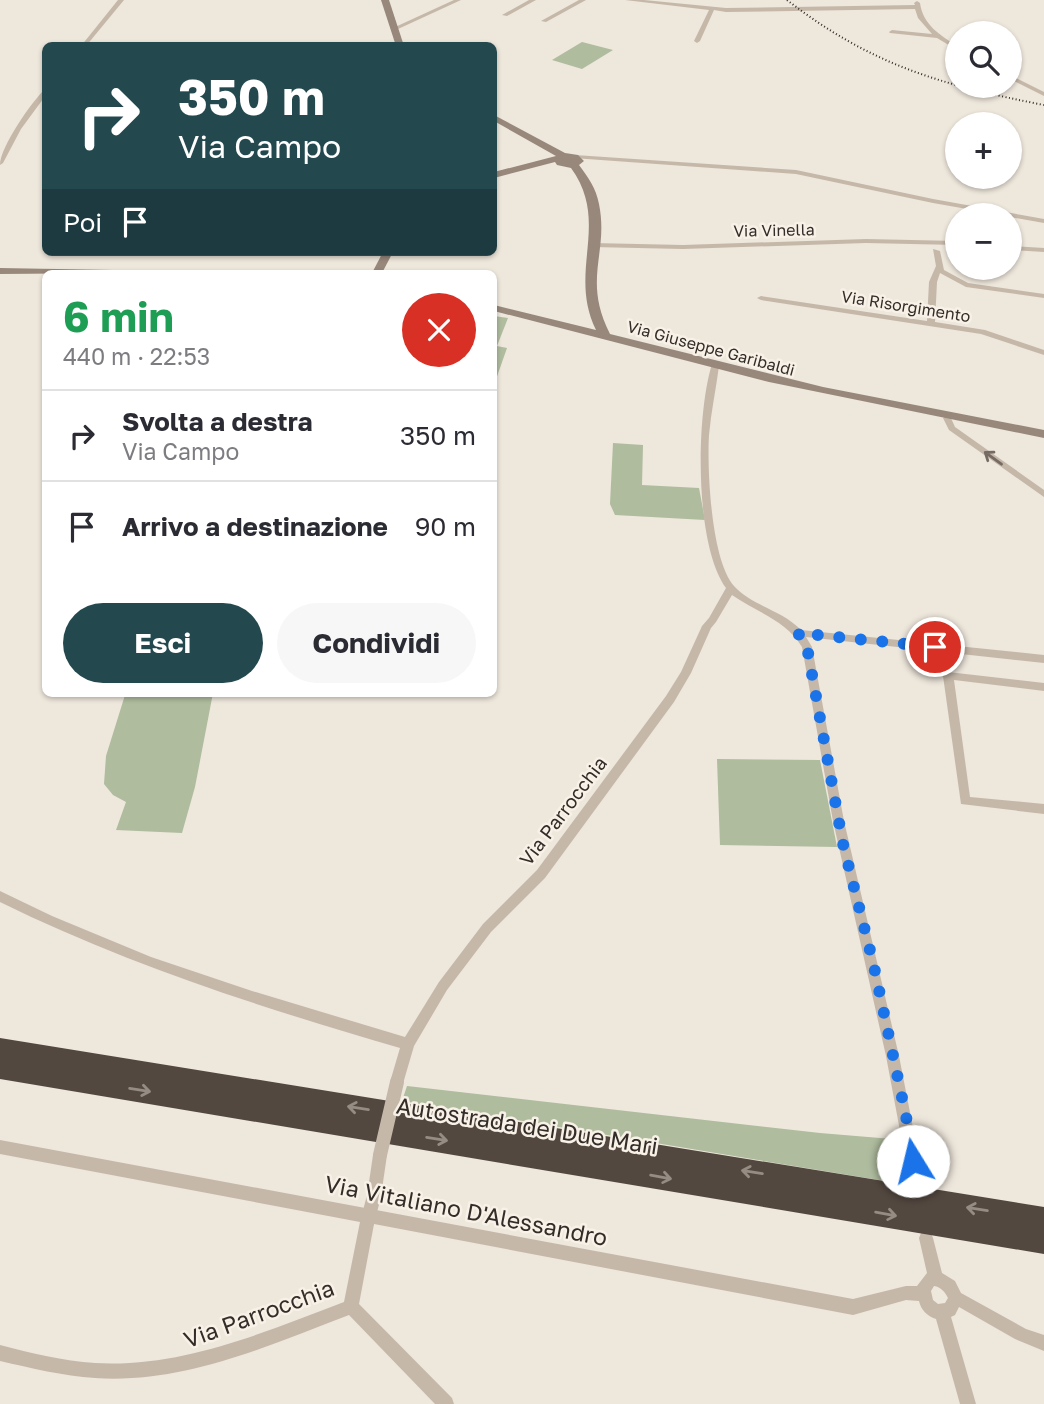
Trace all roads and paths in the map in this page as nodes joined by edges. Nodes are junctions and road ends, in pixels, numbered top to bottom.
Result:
1 (121, 0) edge
2 (386, 0) edge
3 (458, 0) edge
4 (533, 0) edge
5 (583, 0) edge
6 (628, 0) edge
7 (702, 0) edge
8 (839, 0) edge
9 (856, 0) edge
10 (664, 2) edge
11 (917, 4) edge
12 (700, 8) junction
13 (855, 8) junction
14 (712, 9) junction
15 (839, 9) junction
16 (505, 15) dead end
17 (544, 21) dead end
18 (397, 28) junction
19 (892, 32) dead end
20 (937, 36) junction
21 (698, 41) dead end
22 (945, 41) edge
23 (86, 42) edge
24 (399, 42) edge
25 (1022, 83) edge
26 (1044, 94) edge
27 (42, 96) edge
28 (497, 120) edge
29 (569, 161) junction
30 (0, 163) edge
31 (497, 174) edge
32 (1044, 221) edge
33 (925, 242) junction
34 (939, 242) junction
35 (945, 242) edge
36 (592, 245) junction
37 (1022, 249) edge
38 (1044, 250) edge
39 (936, 251) junction
40 (939, 267) junction
41 (42, 270) edge
42 (0, 271) edge
43 (1044, 296) edge
44 (761, 298) dead end
45 (497, 309) edge
46 (931, 324) junction
47 (606, 336) junction
48 (1044, 353) edge
49 (715, 366) junction
50 (947, 418) junction
51 (1044, 434) edge
52 (1044, 494) edge
53 (730, 589) junction
54 (798, 633) junction
55 (1044, 659) edge
56 (1044, 687) edge
57 (1044, 809) edge
58 (0, 896) edge
59 (408, 1044) junction
60 (0, 1049) edge
61 (0, 1067) edge
62 (0, 1147) edge
63 (916, 1184) dead end
64 (1044, 1220) edge
65 (926, 1238) dead end
66 (1044, 1241) edge
67 (936, 1279) junction
68 (922, 1294) junction
69 (955, 1298) junction
70 (351, 1307) junction
71 (942, 1313) junction
72 (1044, 1343) edge
73 (0, 1353) edge
74 (446, 1404) edge
75 (968, 1404) edge

1 - 23 street
2 - 18 street
3 - 18 street
4 - 16 street
5 - 17 street
6 - 10 street
7 - 12 street
8 - 15 street
9 - 13 street
10 - 12 street
11 - 13 street
11 - 20 street
12 - 14 street
13 - 15 street
14 - 15 street
14 - 21 street
18 - 24 street
19 - 20 street
20 - 22 street
25 - 26 street
27 - 30 street
28 - 29 street
29 - 31 street
29 - 32 street
29 - 36 street, Via Giuseppe Garibaldi
33 - 34 street, Via Vinella
33 - 36 street, Via Vinella
33 - 39 street
34 - 35 street, Via Vinella
34 - 39 street
36 - 47 street, Via Giuseppe Garibaldi
37 - 38 street
39 - 40 street
40 - 43 street, Via Risorgimento
40 - 46 street
41 - 42 street
44 - 46 street, Via Risorgimento
45 - 47 street
46 - 48 street, Via Risorgimento
47 - 49 street, Via Giuseppe Garibaldi
49 - 50 street, Via Giuseppe Garibaldi
49 - 53 street
50 - 51 street, Via Giuseppe Garibaldi
52 -> 50 street
53 - 54 street
53 - 59 street, Via Parrocchia
54 - 55 street
54 - 63 street
56 - 57 street
58 - 59 street
59 - 70 street, Via Parrocchia, bridge
64 -> 60 highway, Autostrada dei Due Mari
61 -> 66 highway, Autostrada dei Due Mari
62 - 68 street, Via Vitaliano D'Alessandro
65 - 67 street
67 - 68 street
67 - 69 street
68 - 71 street
69 - 71 street
69 - 72 street
70 - 73 street, Via Parrocchia
70 - 74 street
71 - 75 street

